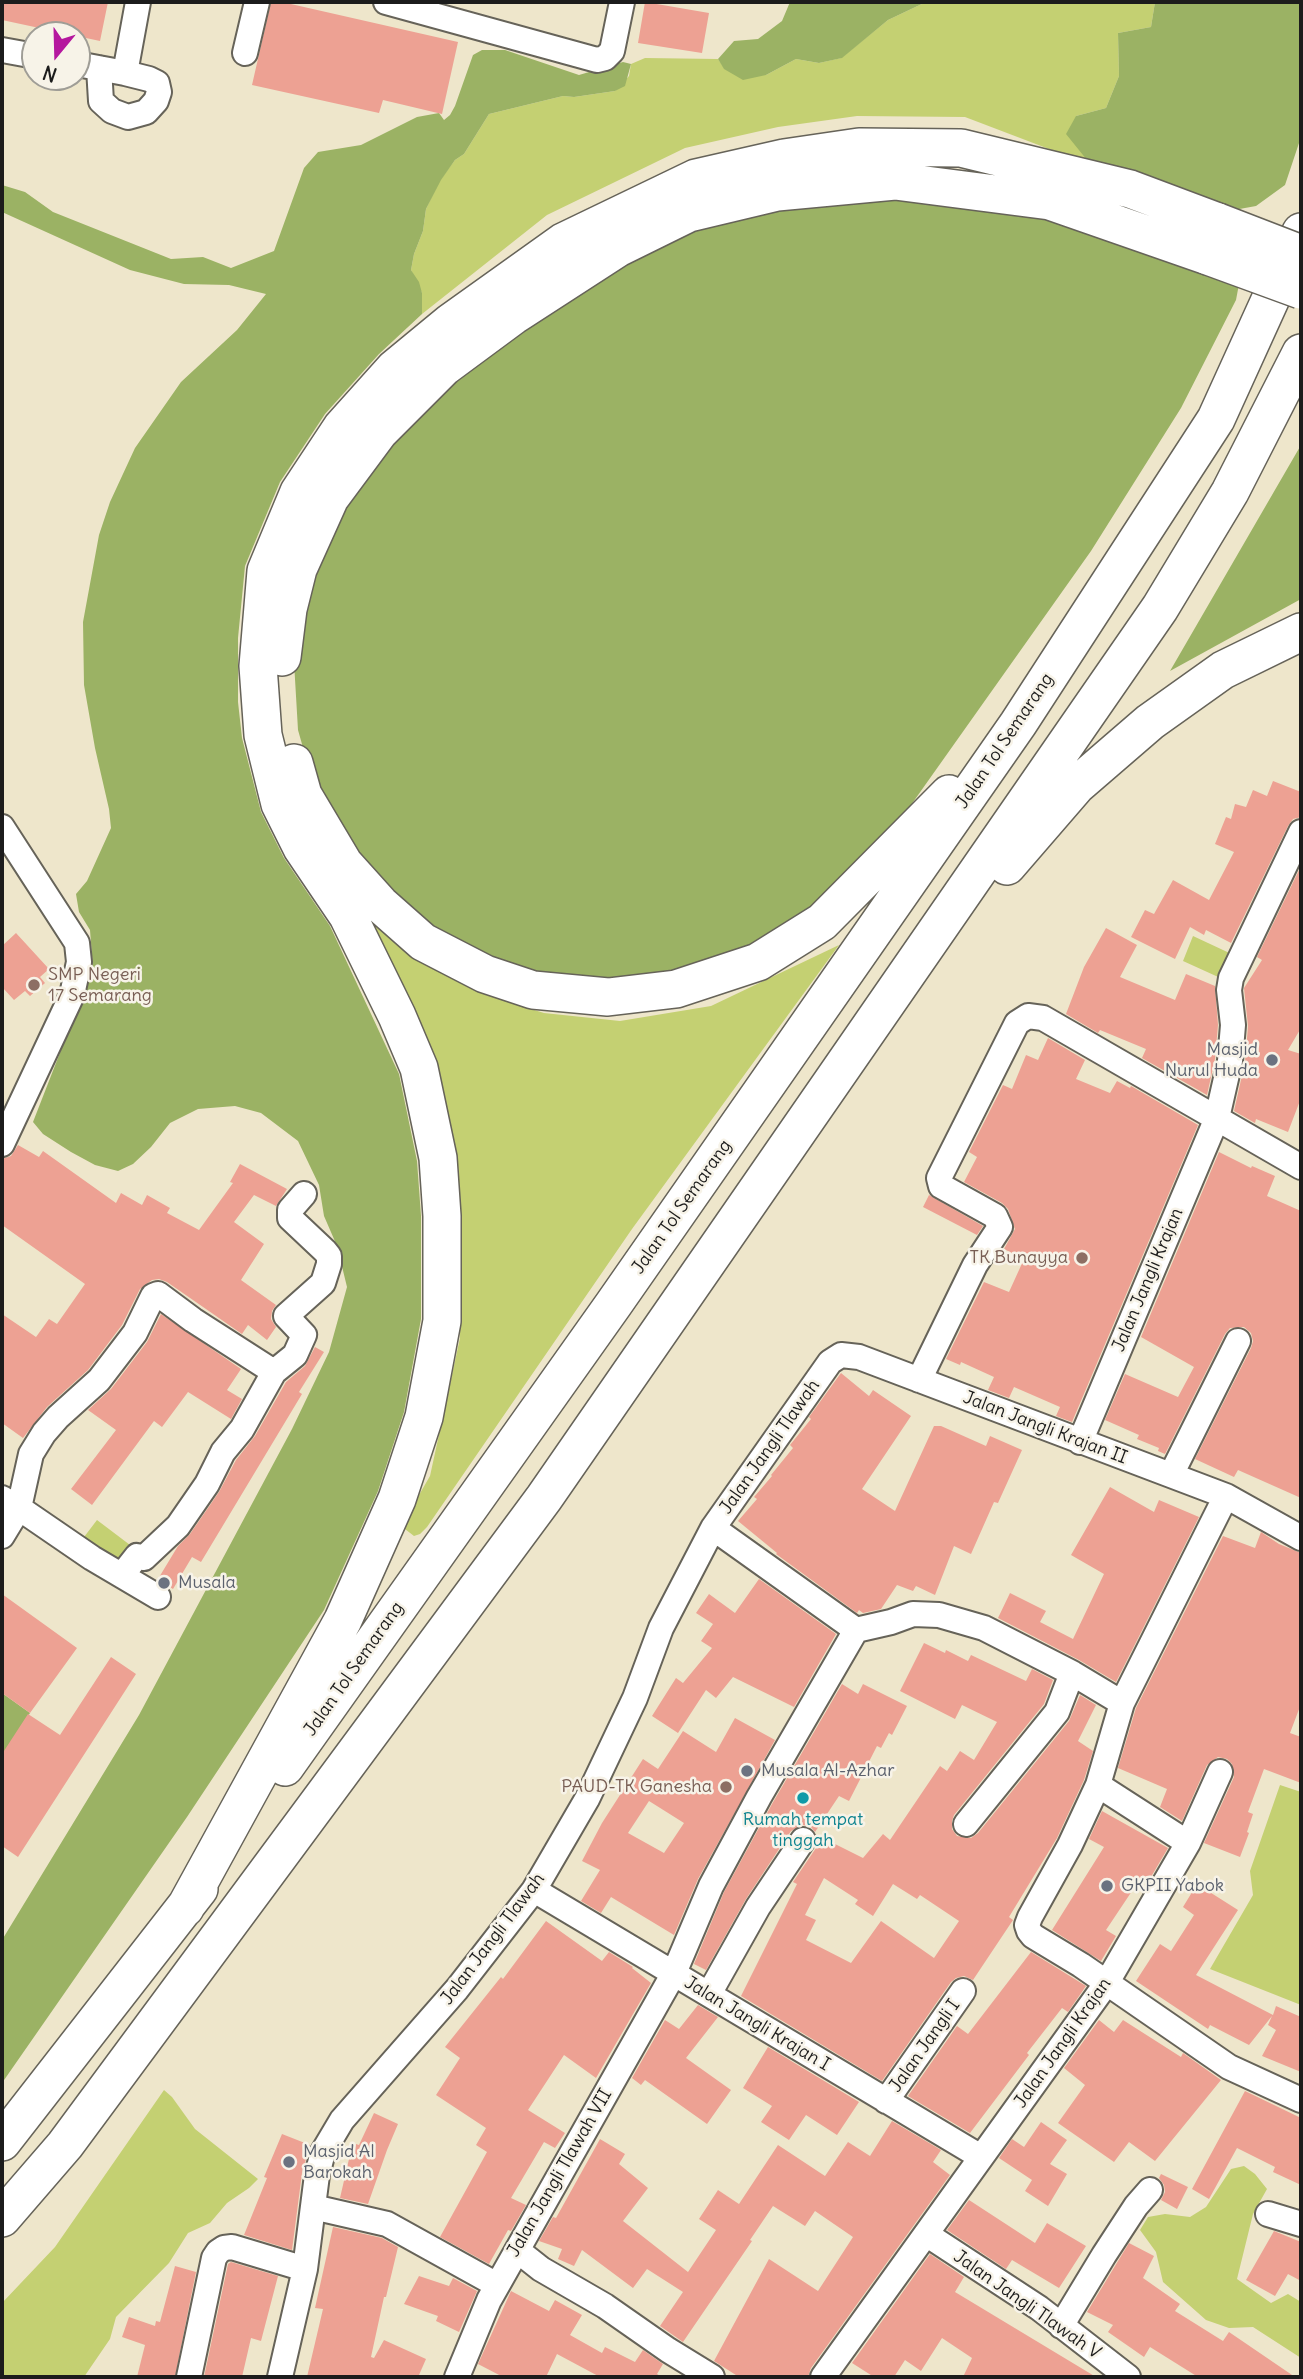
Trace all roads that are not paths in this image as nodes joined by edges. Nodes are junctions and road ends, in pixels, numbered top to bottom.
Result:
1 (138, 2) edge
2 (257, 2) edge
3 (386, 2) edge
4 (622, 2) edge
5 (435, 8) edge
6 (2, 50) edge
7 (21, 53) edge
8 (245, 53) dead end
9 (91, 67) edge
10 (125, 73) junction
11 (91, 74) edge
12 (1301, 232) edge
13 (1213, 239) junction
14 (1301, 254) edge
15 (1301, 290) edge
16 (1301, 353) edge
17 (1301, 632) edge
18 (1018, 724) junction
19 (2, 827) edge
20 (1301, 832) edge
21 (1292, 878) edge
22 (836, 1073) junction
23 (1217, 1118) junction
24 (2, 1144) edge
25 (1301, 1167) edge
26 (303, 1194) dead end
27 (1238, 1341) dead end
28 (830, 1363) joint
29 (274, 1372) junction
30 (919, 1380) junction
31 (1080, 1442) junction
32 (1171, 1475) junction
33 (1226, 1496) junction
34 (10, 1503) edge
35 (713, 1528) junction
36 (2, 1536) edge
37 (1301, 1538) edge
38 (122, 1575) junction
39 (158, 1597) dead end
40 (856, 1630) junction
41 (1072, 1673) junction
42 (1122, 1703) junction
43 (1220, 1772) dead end
44 (1098, 1784) junction
45 (966, 1824) dead end
46 (803, 1840) dead end
47 (1188, 1843) junction
48 (534, 1890) junction
49 (185, 1908) junction
50 (674, 1973) junction
51 (1106, 1984) junction
52 (963, 1991) dead end
53 (709, 1994) junction
54 (1301, 2100) edge
55 (886, 2101) junction
56 (2, 2143) edge
57 (981, 2157) junction
58 (1150, 2190) dead end
59 (313, 2207) junction
60 (1268, 2214) dead end
61 (2, 2218) edge
62 (1301, 2224) edge
63 (926, 2234) junction
64 (517, 2250) junction
65 (305, 2269) junction
66 (497, 2285) junction
67 (1061, 2326) junction
68 (189, 2377) edge
69 (280, 2377) edge
70 (457, 2377) edge
71 (712, 2377) edge
72 (823, 2377) edge
73 (1128, 2377) edge

1 - 10 street
2 - 8 street
3 - 5 street
4 - 5 street
6 - 7 street
9 - 10 street
10 - 11 street
12 - 18 highway, Jalan Tol Semarang
13 - 14 highway, bridge
13 - 15 highway, bridge
13 - 18 highway
13 - 49 highway
16 - 22 highway
17 - 22 highway
18 - 49 highway, Jalan Tol Semarang
19 - 24 street
20 - 21 street, Jalan Jangli Krajan
21 - 23 street, Jalan Jangli Krajan
22 - 61 highway
23 - 25 street
23 - 30 street
23 - 31 street, Jalan Jangli Krajan
26 - 29 street
27 - 32 street
28 - 30 street, Jalan Jangli Krajan II
28 - 35 street, Jalan Jangli Tlawah
29 - 34 street
29 - 38 street
30 - 31 street, Jalan Jangli Krajan II
31 - 32 street, Jalan Jangli Krajan II
32 - 33 street, Jalan Jangli Krajan II
33 - 37 street, Jalan Jangli Krajan II
33 - 42 street
34 - 36 street
34 - 38 street
35 - 40 street
35 - 48 street, Jalan Jangli Tlawah
38 - 39 street
40 - 41 street
40 - 50 street
41 - 42 street
41 - 45 street
42 - 44 street
43 - 47 street, Jalan Jangli Krajan
44 - 47 street
44 - 51 street
46 - 53 street
47 - 51 street, Jalan Jangli Krajan
48 - 50 street, Jalan Jangli Krajan I
48 - 59 street, Jalan Jangli Tlawah
49 - 56 highway, Jalan Tol Semarang
50 - 53 street, Jalan Jangli Krajan I
50 - 64 street, Jalan Jangli Tlawah VII
51 - 54 street
51 - 57 street, Jalan Jangli Krajan
52 - 55 street, Jalan Jangli I
53 - 55 street, Jalan Jangli Krajan I
55 - 57 street, Jalan Jangli Krajan I
57 - 63 street, Jalan Jangli Krajan
58 - 67 street
59 - 65 street, Jalan Jangli Tlawah
59 - 66 street
60 - 62 street
63 - 67 street, Jalan Jangli Tlawah V
63 - 72 street, Jalan Jangli Krajan
64 - 66 street, Jalan Jangli Tlawah VII
64 - 71 street
65 - 68 street
65 - 69 street, Jalan Jangli Tlawah
66 - 70 street, Jalan Jangli Tlawah VII
67 - 73 street, Jalan Jangli Tlawah V

